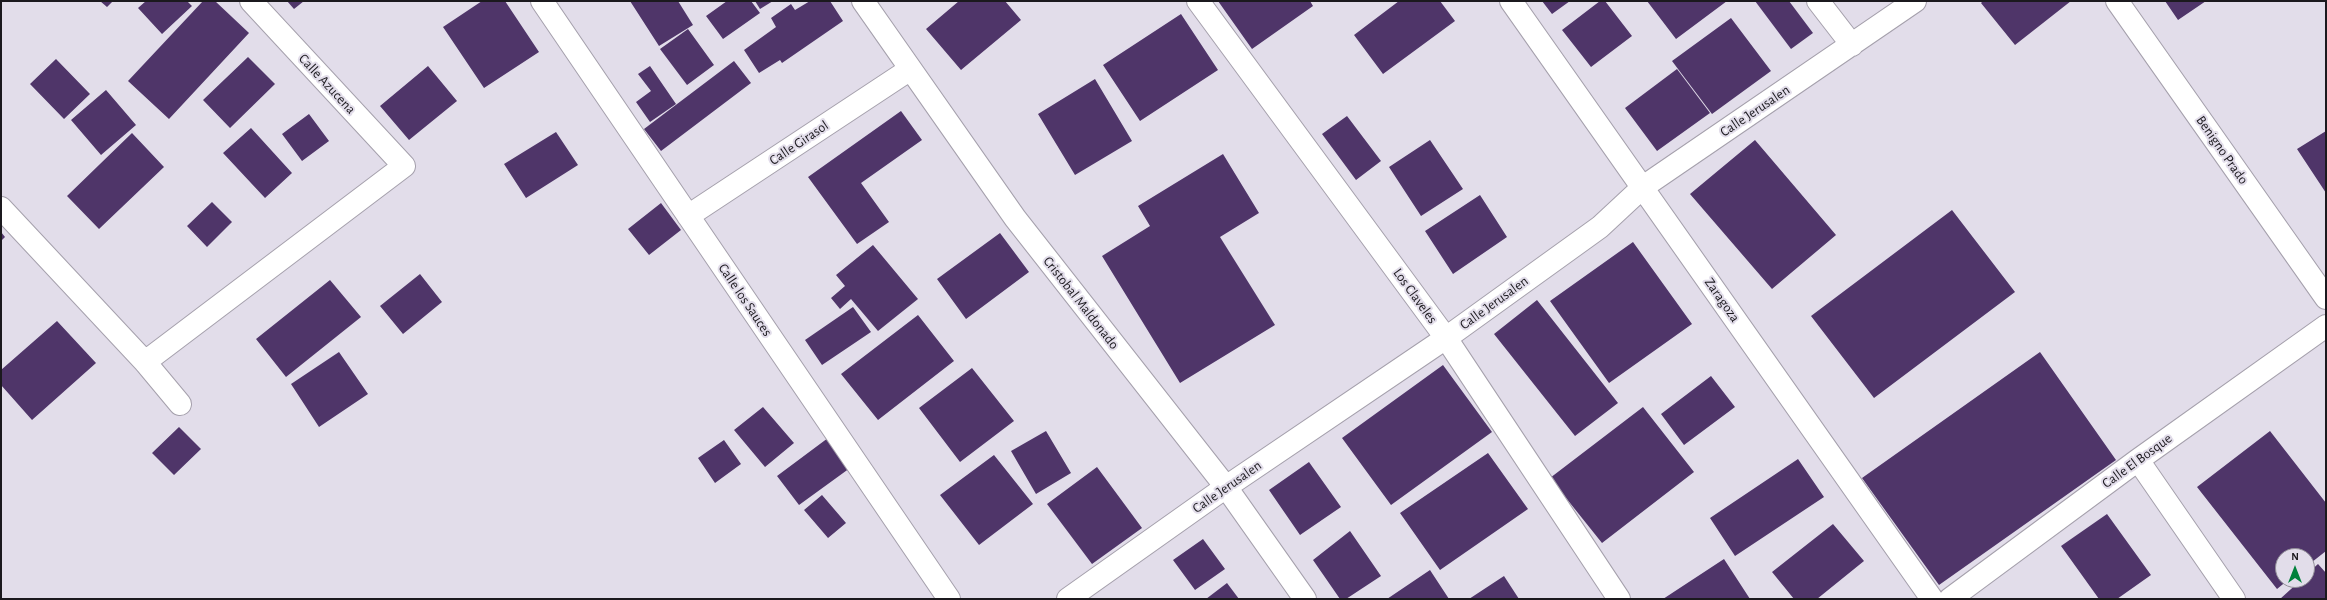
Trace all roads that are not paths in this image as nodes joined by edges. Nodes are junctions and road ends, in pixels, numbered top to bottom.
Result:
1 (250, 1) edge
2 (542, 1) edge
3 (863, 1) edge
4 (1198, 1) edge
5 (1511, 1) edge
6 (1818, 1) edge
7 (1915, 1) edge
8 (2117, 1) edge
9 (1852, 45) junction
10 (910, 70) junction
11 (1643, 187) junction
12 (1, 208) edge
13 (688, 216) junction
14 (2326, 298) edge
15 (2326, 326) edge
16 (1446, 338) junction
17 (145, 362) junction
18 (180, 404) dead end
19 (2138, 460) junction
20 (1226, 487) junction
21 (949, 599) edge
22 (1068, 599) edge
23 (1306, 599) edge
24 (1619, 599) edge
25 (1932, 599) edge
26 (1950, 599) edge
27 (2234, 599) edge

1 - 17 street, Calle Azucena
2 - 13 street, Calle los Sauces
3 - 10 street, Cristobal Maldonado
4 - 16 street, Los Claveles
5 - 11 street, Zaragoza
6 - 9 street
7 - 9 street, Calle Jerusalen
8 - 14 street, Benigno Prado
9 - 11 street, Calle Jerusalen
10 - 13 street, Calle Girasol
10 - 20 street, Cristobal Maldonado
11 - 16 street, Calle Jerusalen
11 - 25 street, Zaragoza
12 - 17 street
13 - 21 street, Calle los Sauces
15 - 19 street, Calle El Bosque
16 - 20 street, Calle Jerusalen
16 - 24 street, Los Claveles
17 - 18 street
19 - 26 street, Calle El Bosque
19 - 27 street
20 - 22 street, Calle Jerusalen
20 - 23 street, Cristobal Maldonado

